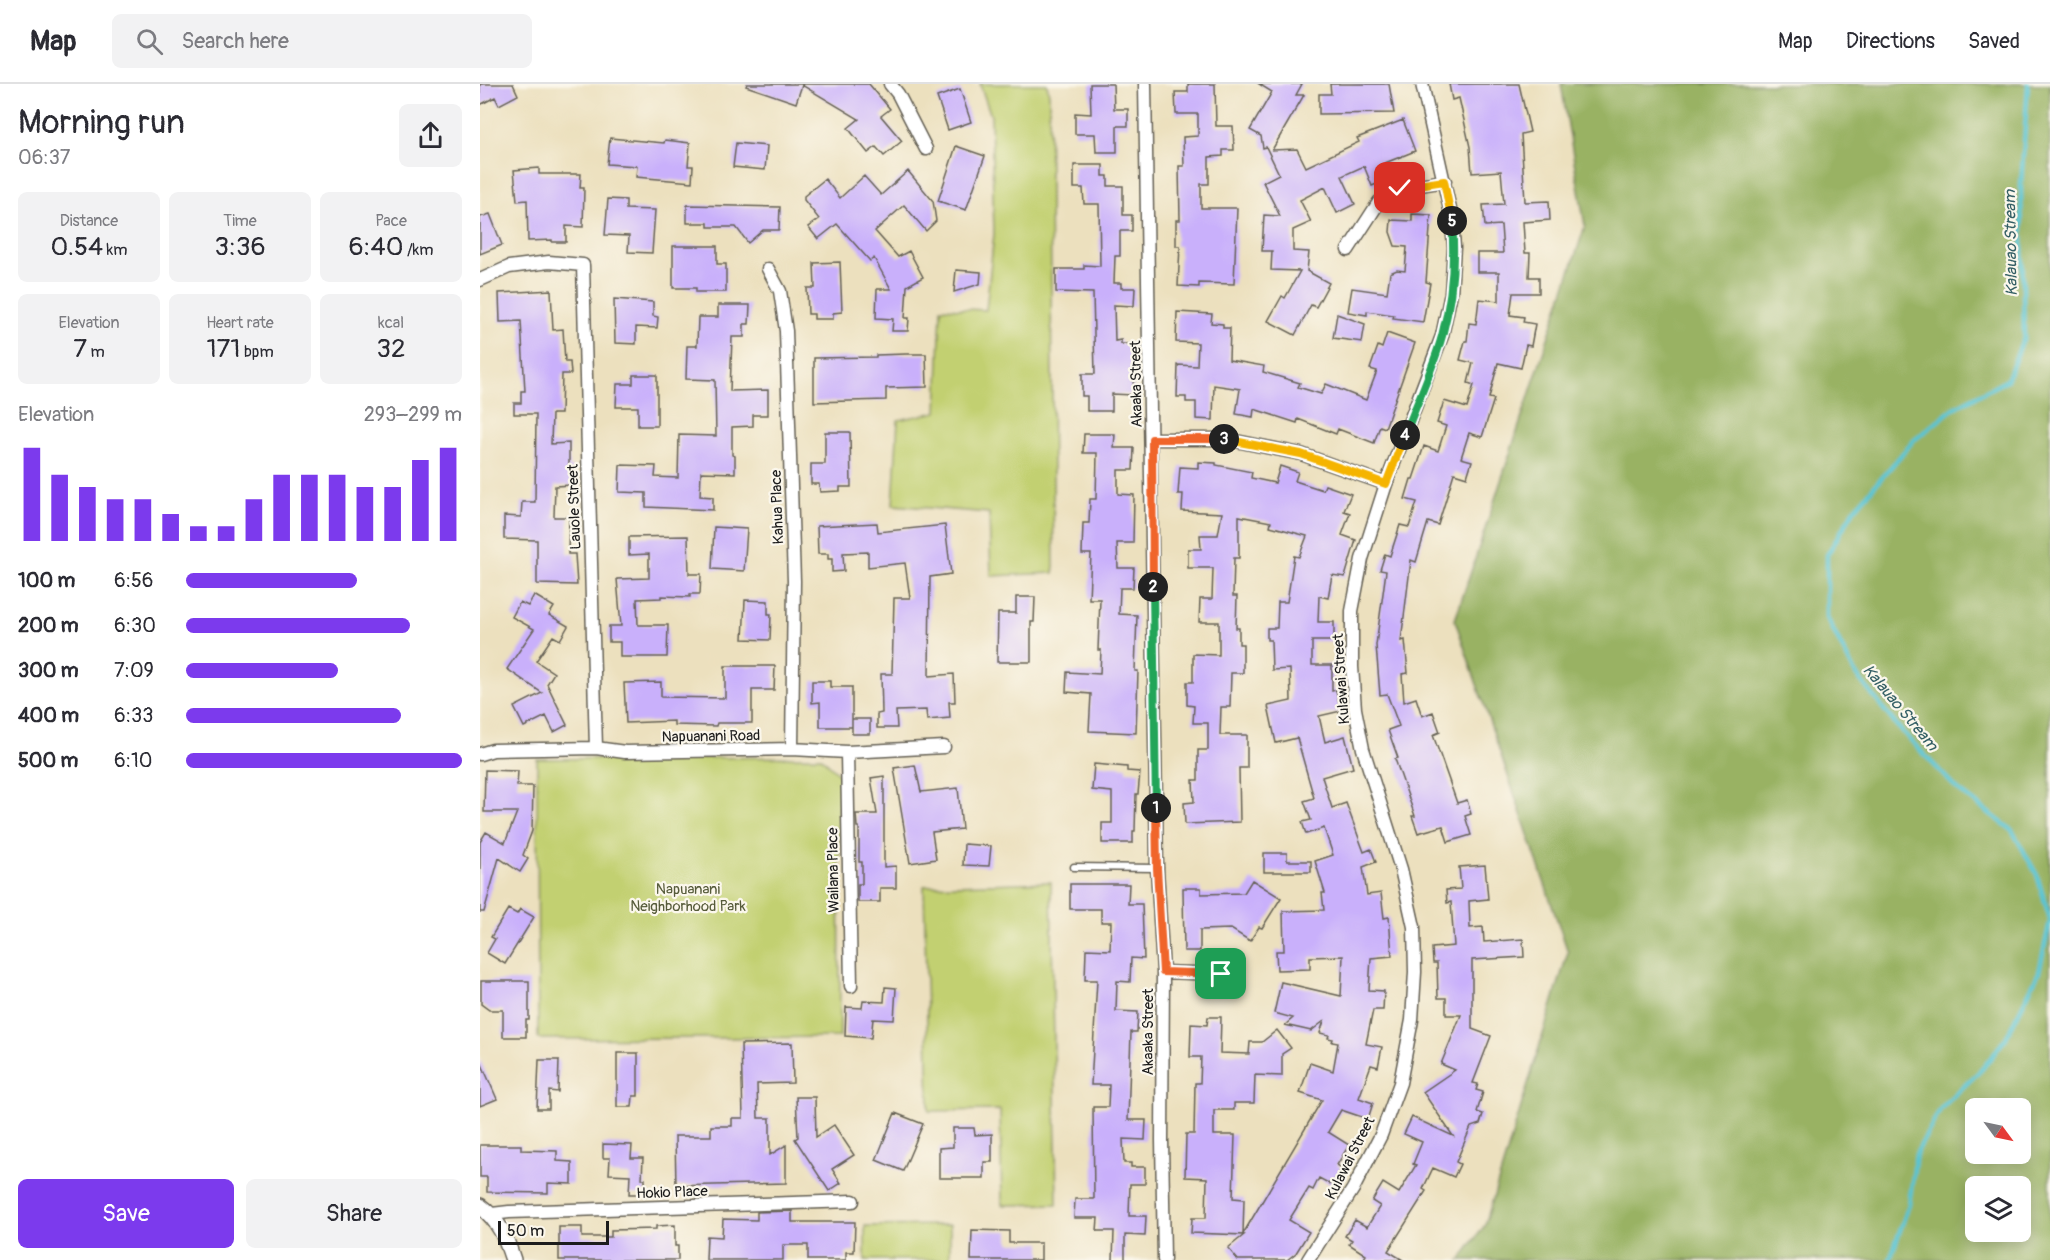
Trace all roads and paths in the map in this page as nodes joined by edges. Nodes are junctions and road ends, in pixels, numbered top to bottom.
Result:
1 (890, 84) edge
2 (1145, 84) edge
3 (1422, 84) edge
4 (926, 149) dead end
5 (1444, 181) junction
6 (1348, 250) dead end
7 (768, 269) dead end
8 (480, 280) edge
9 (1152, 439) junction
10 (1386, 484) junction
11 (944, 747) dead end
12 (596, 748) junction
13 (792, 749) junction
14 (847, 752) junction
15 (480, 754) edge
16 (1074, 867) dead end
17 (1157, 868) junction
18 (1163, 972) junction
19 (1221, 974) dead end
20 (851, 986) dead end
21 (853, 1201) dead end
22 (486, 1210) edge
23 (513, 1260) edge
24 (1164, 1260) edge
25 (1308, 1260) edge

1 - 4 street
2 - 9 street, Akaaka Street
3 - 5 street, Kulawai Street
5 - 6 street
5 - 10 street, Kulawai Street
7 - 13 street, Kahua Place
8 - 12 street, Lauole Street
9 - 10 street
9 - 17 street, Akaaka Street
10 - 25 street, Kulawai Street
11 - 14 street, Napuanani Road
12 - 13 street, Napuanani Road
12 - 15 street, Napuanani Road
13 - 14 street, Napuanani Road
14 - 20 street, Wailana Place
16 - 17 lane
17 - 18 street, Akaaka Street
18 - 19 street
18 - 24 street, Akaaka Street
21 - 22 street, Hokio Place
22 - 23 street

